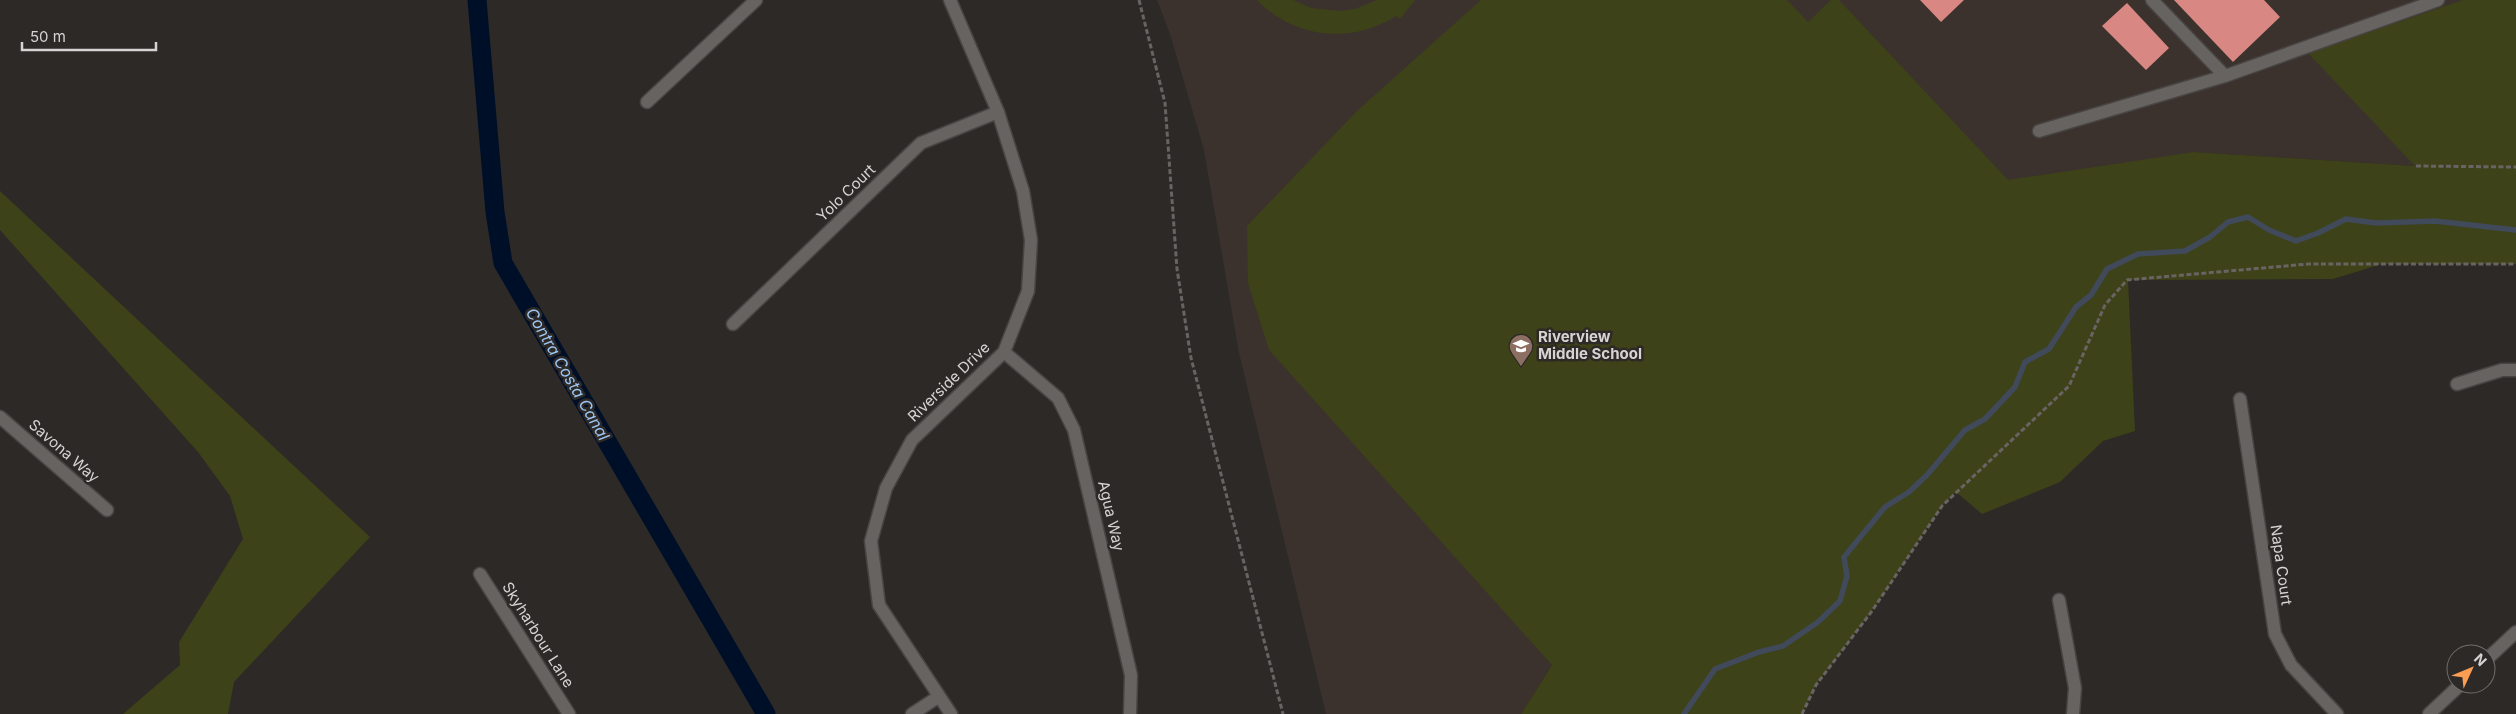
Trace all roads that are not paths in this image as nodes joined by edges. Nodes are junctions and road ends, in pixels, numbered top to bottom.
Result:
1 (756, 0) edge
2 (950, 0) edge
3 (2152, 0) edge
4 (2438, 0) edge
5 (2225, 76) junction
6 (647, 102) dead end
7 (998, 112) junction
8 (2039, 131) dead end
9 (733, 324) dead end
10 (1004, 352) junction
11 (2516, 370) edge
12 (2457, 384) dead end
13 (2240, 399) dead end
14 (0, 417) edge
15 (107, 510) dead end
16 (480, 574) dead end
17 (2059, 600) dead end
18 (2516, 632) edge
19 (2496, 651) edge
20 (2450, 694) edge
21 (938, 697) junction
22 (569, 714) edge
23 (912, 714) edge
24 (951, 714) edge
25 (1130, 714) edge
26 (2073, 714) edge
27 (2337, 714) edge
28 (2429, 714) edge

1 - 6 street
2 - 7 street, Riverside Drive
3 - 5 street
4 - 5 street
5 - 8 street
7 - 9 street, Yolo Court
7 - 10 street, Riverside Drive
10 - 21 street, Riverside Drive
10 - 25 street, Agua Way
11 - 12 street
13 - 27 street, Napa Court
14 - 15 street, Savona Way
16 - 22 street, Skyharbour Lane
17 - 26 street
18 - 19 street
20 - 28 street
21 - 23 street
21 - 24 street, Riverside Drive

